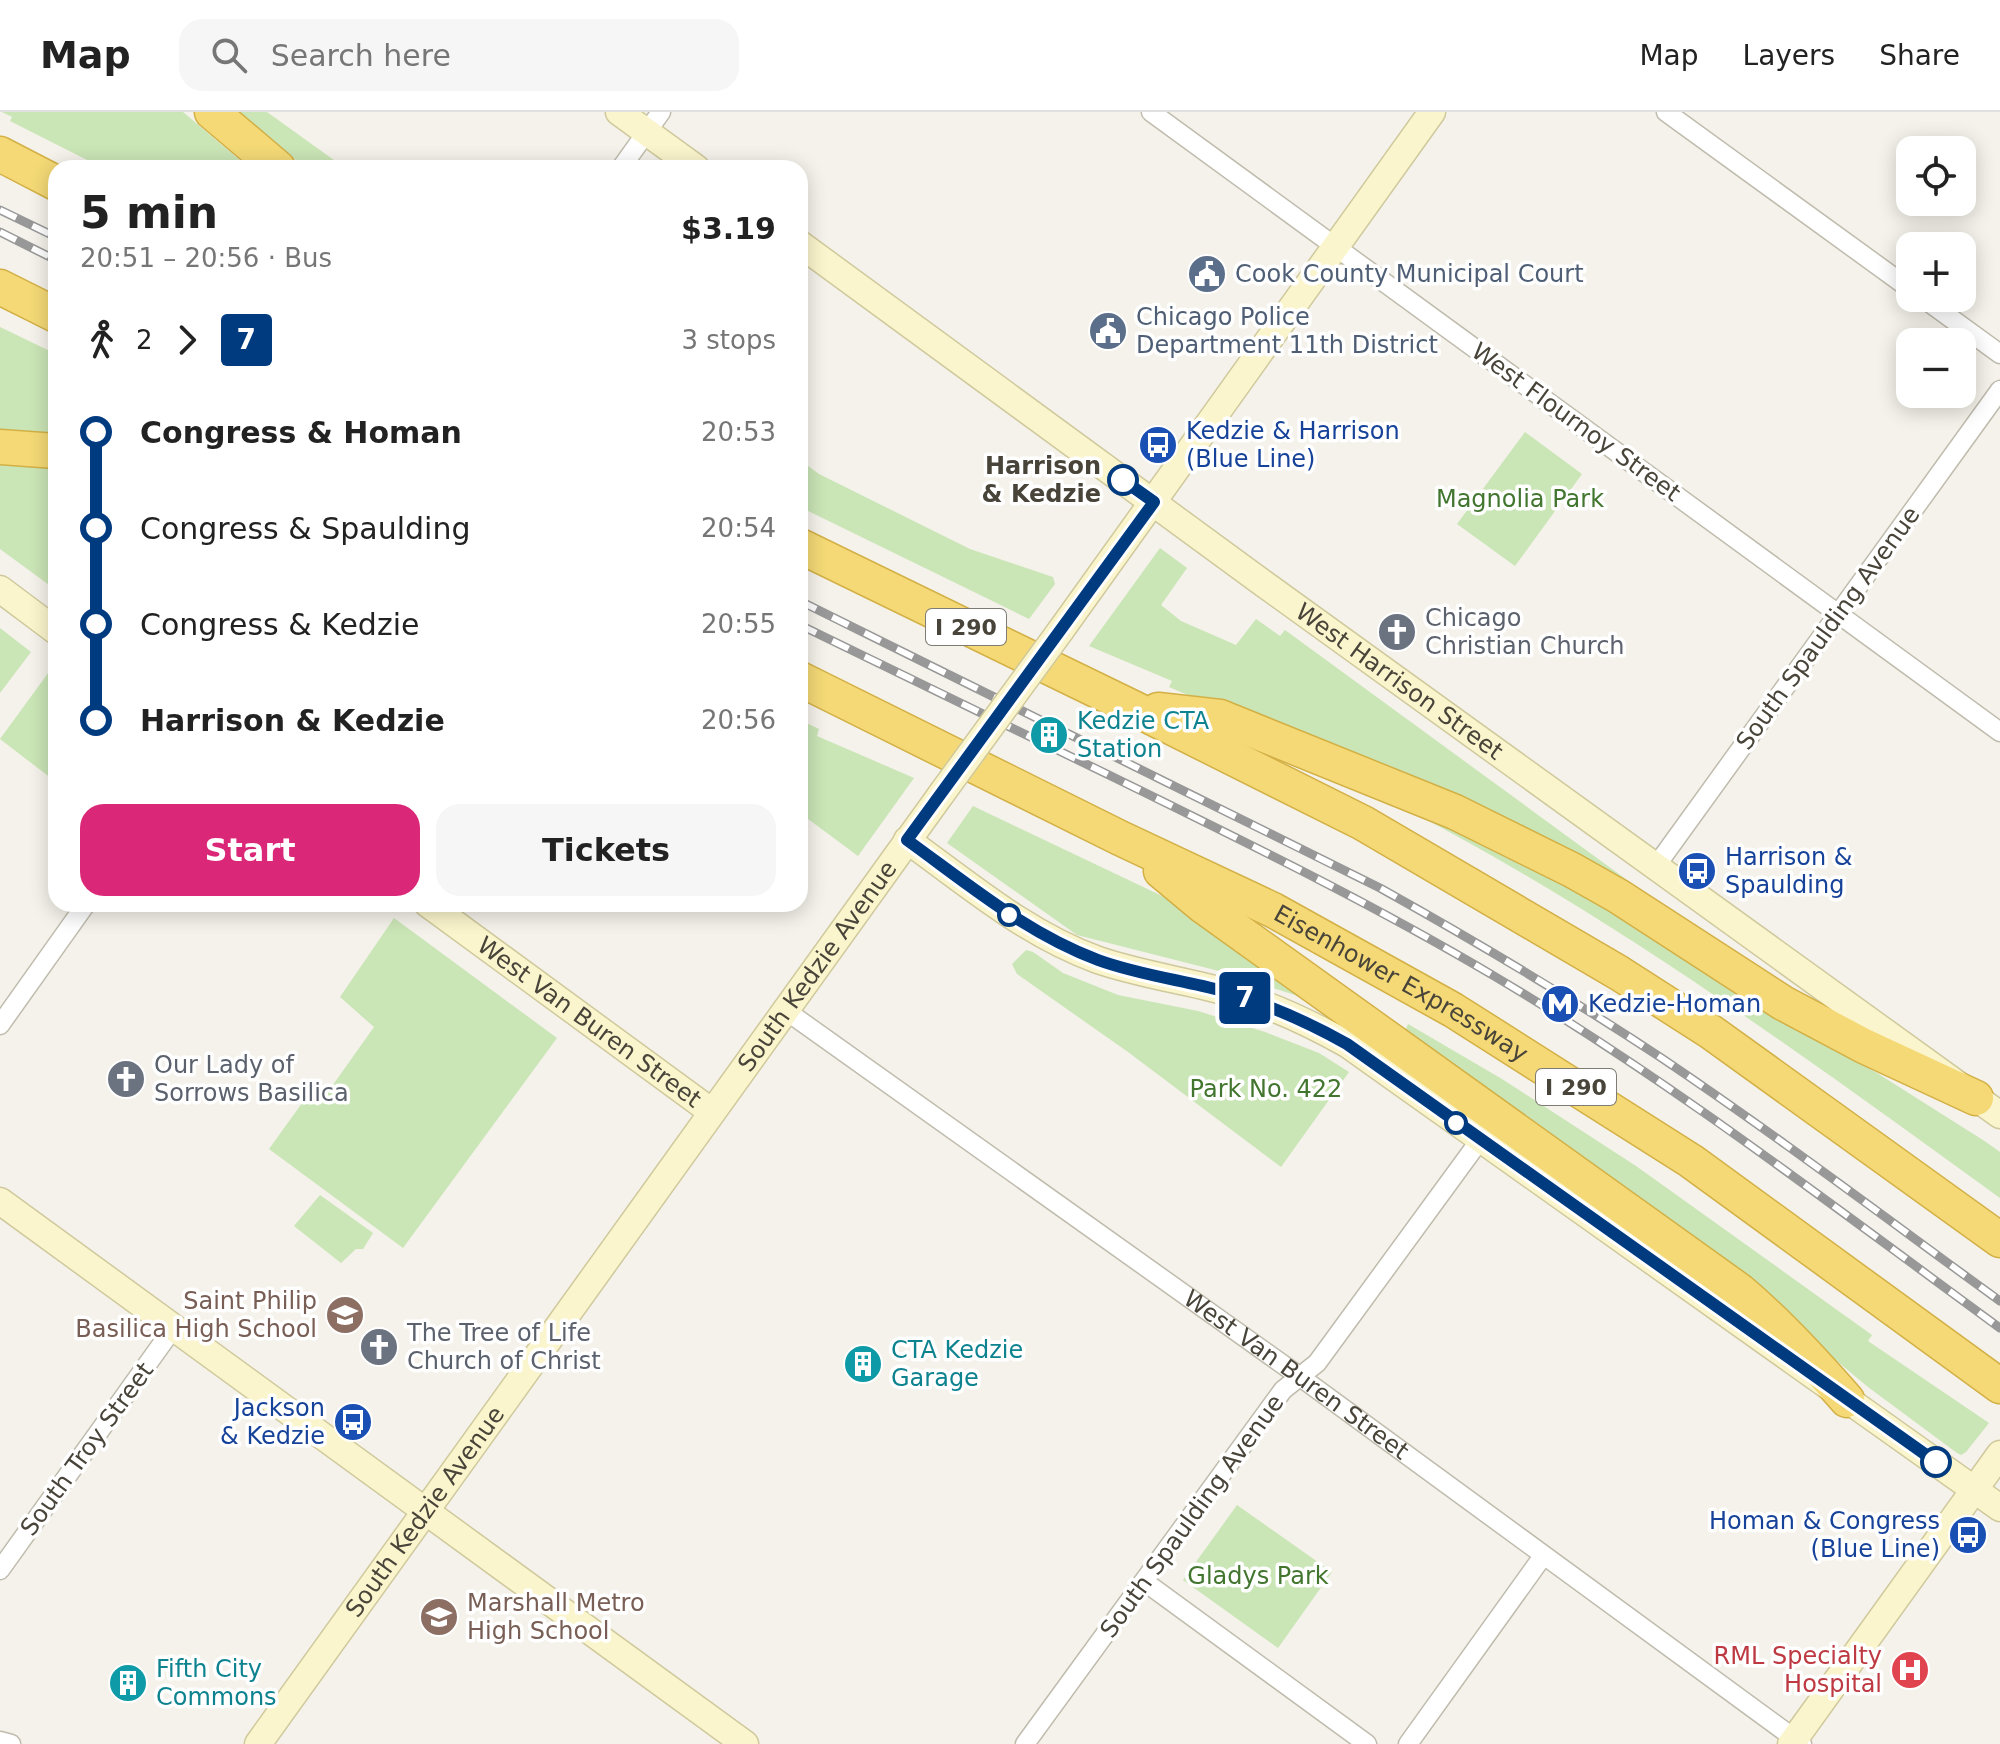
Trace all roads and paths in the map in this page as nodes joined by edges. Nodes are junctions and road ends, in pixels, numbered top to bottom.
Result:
1 (212, 112) edge
2 (619, 112) edge
3 (1151, 112) edge
4 (1432, 112) edge
5 (1666, 112) edge
6 (654, 122) edge
7 (0, 154) edge
8 (269, 160) edge
9 (627, 160) edge
10 (689, 160) edge
11 (48, 179) edge
12 (1336, 247) junction
13 (808, 250) edge
14 (1896, 279) edge
15 (0, 287) edge
16 (48, 311) edge
17 (1942, 312) edge
18 (2000, 354) edge
19 (2000, 390) edge
20 (0, 447) edge
21 (48, 450) edge
22 (1154, 502) junction
23 (808, 550) edge
24 (0, 589) edge
25 (1839, 614) junction
26 (48, 625) edge
27 (808, 683) edge
28 (1133, 708) junction
29 (2000, 732) edge
30 (1120, 838) junction
31 (907, 840) junction
32 (1656, 866) junction
33 (80, 912) edge
34 (439, 912) edge
35 (785, 1010) junction
36 (0, 1025) edge
37 (1988, 1107) edge
38 (712, 1112) junction
39 (1480, 1140) junction
40 (0, 1201) edge
41 (2000, 1240) edge
42 (174, 1327) junction
43 (1299, 1376) junction
44 (2000, 1386) edge
45 (1847, 1400) junction
46 (2000, 1454) edge
47 (1974, 1489) junction
48 (2000, 1508) edge
49 (427, 1511) junction
50 (1543, 1556) junction
51 (0, 1570) edge
52 (1145, 1582) junction
53 (0, 1741) edge
54 (1796, 1742) edge
55 (11, 1744) edge
56 (258, 1744) edge
57 (745, 1744) edge
58 (1025, 1744) edge
59 (1367, 1744) edge
60 (1408, 1744) edge

1 - 8 highway
2 - 6 street
3 - 12 street, West Flournoy Street
4 - 12 street, South Kedzie Avenue
5 - 14 street
6 - 9 street
6 - 10 street
7 - 11 highway
12 - 22 street, South Kedzie Avenue
12 - 25 street, West Flournoy Street
13 - 22 street, West Harrison Street
15 - 16 highway
17 - 18 street
19 - 25 street, South Spaulding Avenue
20 - 21 highway
22 - 31 street, South Kedzie Avenue, bridge
22 - 32 street, West Harrison Street
23 - 28 highway, I 290
24 - 26 street
25 - 29 street, West Flournoy Street
25 - 32 street, South Spaulding Avenue
27 - 30 highway, Eisenhower Expressway / I 290
28 - 37 highway
28 - 41 highway, I 290
30 - 44 highway, Eisenhower Expressway / I 290
30 - 45 highway
31 - 35 street, South Kedzie Avenue
31 - 39 street
32 - 37 street, West Harrison Street
33 - 36 street
34 - 38 street, West Van Buren Street
35 - 38 street, South Kedzie Avenue
35 - 43 street, West Van Buren Street
38 - 49 street, South Kedzie Avenue
39 - 43 street, South Spaulding Avenue
39 - 45 street
40 - 42 street
42 - 49 street
42 - 51 street, South Troy Street
43 - 50 street, West Van Buren Street
43 - 52 street, South Spaulding Avenue
45 - 47 street
46 - 47 street
47 - 48 street
47 - 54 street
49 - 56 street, South Kedzie Avenue
49 - 57 street
50 - 54 street, West Van Buren Street
50 - 60 street
52 - 58 street, South Spaulding Avenue
52 - 59 street
53 - 55 street

